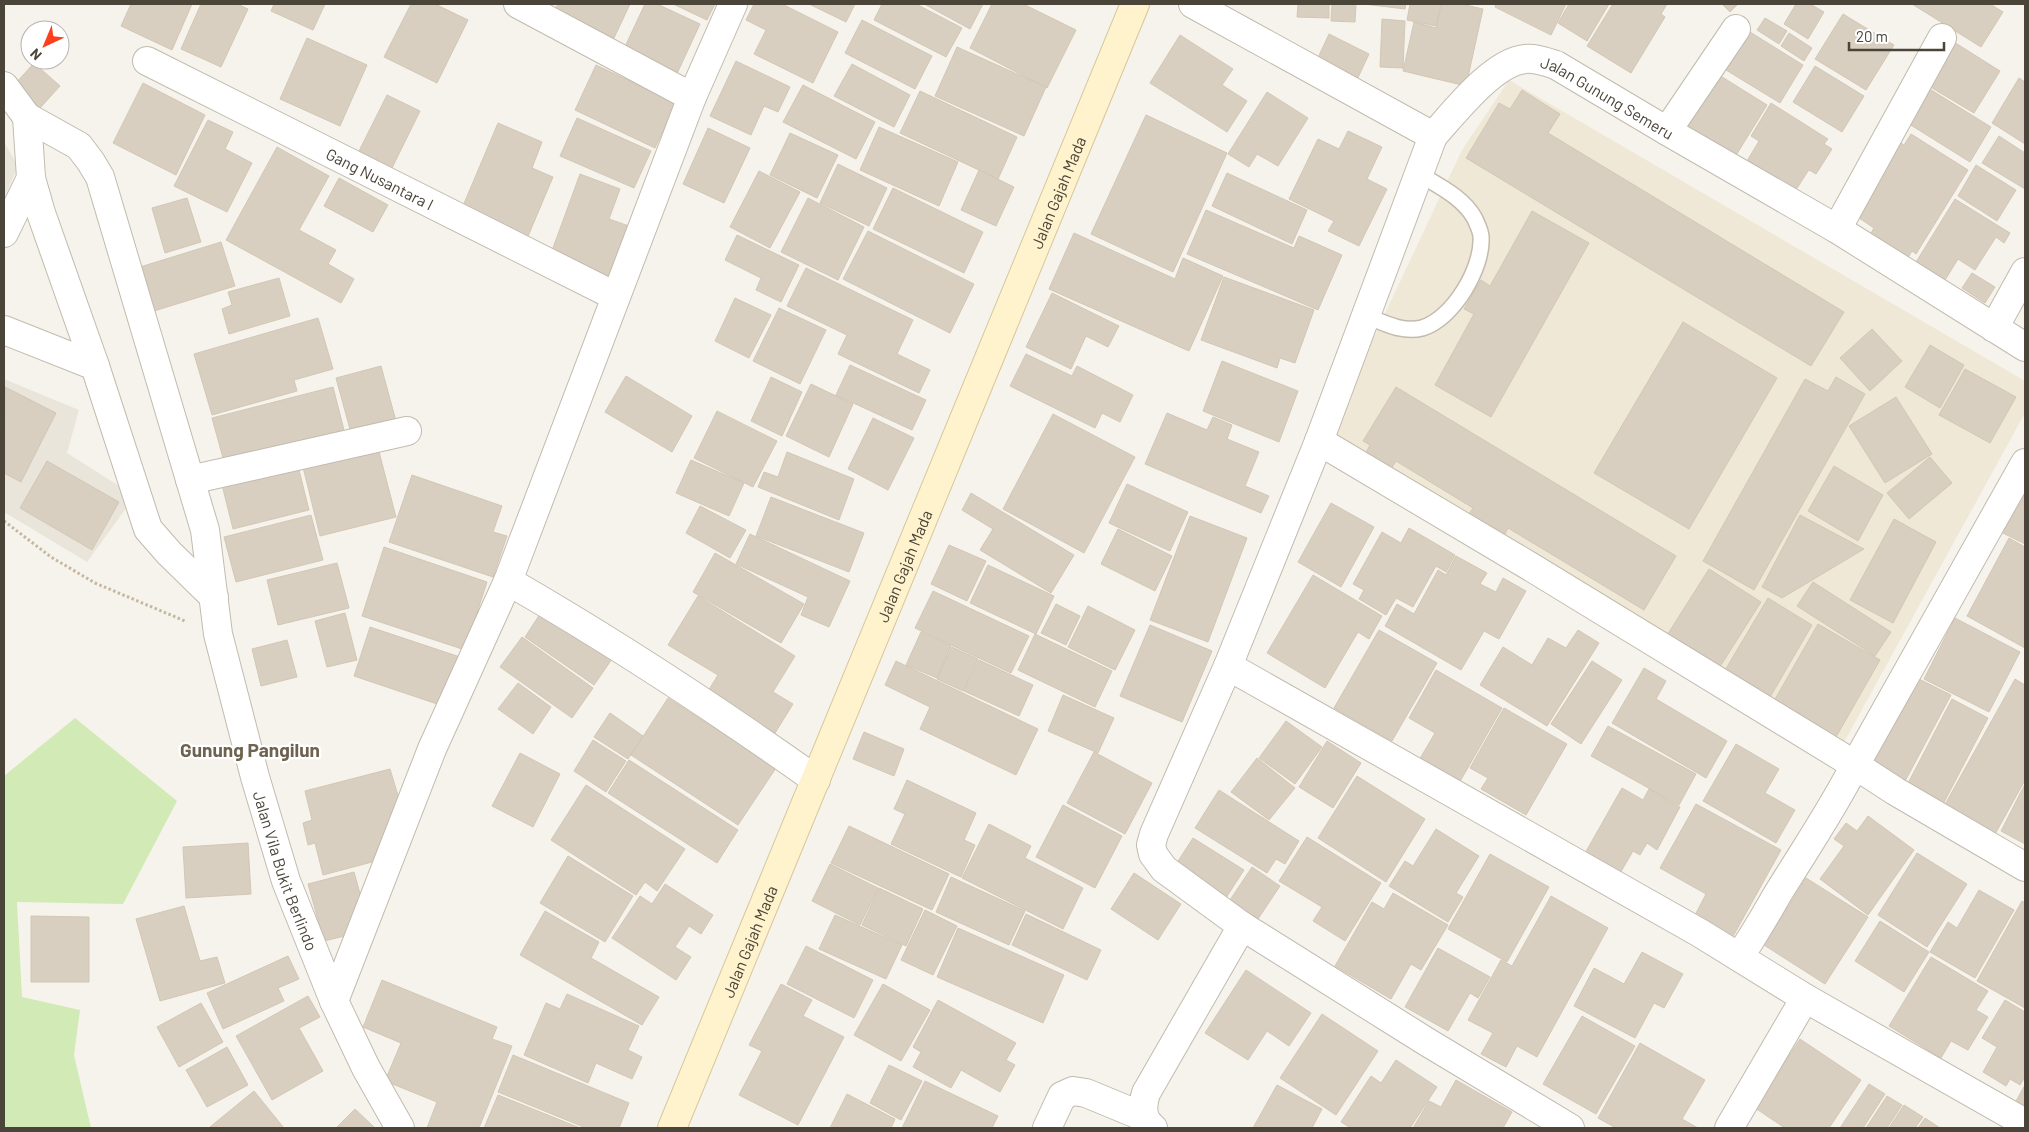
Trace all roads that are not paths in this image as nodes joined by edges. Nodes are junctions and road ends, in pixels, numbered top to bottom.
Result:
1 (518, 4) edge
2 (733, 4) edge
3 (1136, 4) edge
4 (1193, 4) edge
5 (1736, 29) dead end
6 (1942, 38) dead end
7 (147, 61) dead end
8 (4, 86) edge
9 (692, 97) junction
10 (27, 117) junction
11 (1667, 132) junction
12 (1433, 136) junction
13 (1420, 174) junction
14 (31, 178) junction
15 (1837, 229) junction
16 (4, 234) edge
17 (2025, 272) edge
18 (615, 296) junction
19 (1367, 316) junction
20 (1994, 328) junction
21 (4, 330) edge
22 (2025, 347) edge
23 (95, 366) junction
24 (407, 431) dead end
25 (1319, 441) junction
26 (2025, 463) edge
27 (190, 480) junction
28 (508, 581) junction
29 (214, 596) junction
30 (1228, 666) junction
31 (1855, 765) junction
32 (816, 780) junction
33 (2025, 867) edge
34 (1242, 926) junction
35 (1738, 957) junction
36 (1805, 998) junction
37 (334, 1001) junction
38 (1148, 1123) edge
39 (2025, 1123) edge
40 (400, 1128) edge
41 (672, 1128) edge
42 (1047, 1128) edge
43 (1570, 1128) edge
44 (1729, 1128) edge

1 - 9 street
2 - 9 street
3 - 32 main road, Jalan Gajah Mada
4 - 12 street
5 - 11 street
6 - 15 street
7 - 18 street, Gang Nusantara I
8 - 10 street
9 - 18 street
10 - 14 street
10 - 27 street, Jalan Vila Bukit Berlindo
11 - 12 street, Jalan Gunung Semeru
11 - 15 street, Jalan Gunung Semeru
12 - 13 street
13 - 19 street
13 - 19 lane
14 - 16 street
14 - 23 street
15 - 20 street, Jalan Gunung Semeru
17 - 20 street
18 - 28 street
19 - 25 street
20 - 22 street, Jalan Gunung Semeru
21 - 23 street
23 - 29 street
24 - 27 street
25 - 30 street
25 - 31 street
26 - 31 street
27 - 29 street, Jalan Vila Bukit Berlindo
28 - 32 street
28 - 37 street
29 - 37 street, Jalan Vila Bukit Berlindo
30 - 34 street
30 - 35 street
31 - 33 street
31 - 35 street
32 - 41 main road, Jalan Gajah Mada
34 - 38 street
34 - 43 street
35 - 36 street
36 - 39 street
36 - 44 street
37 - 40 street, Jalan Vila Bukit Berlindo
38 - 42 street

